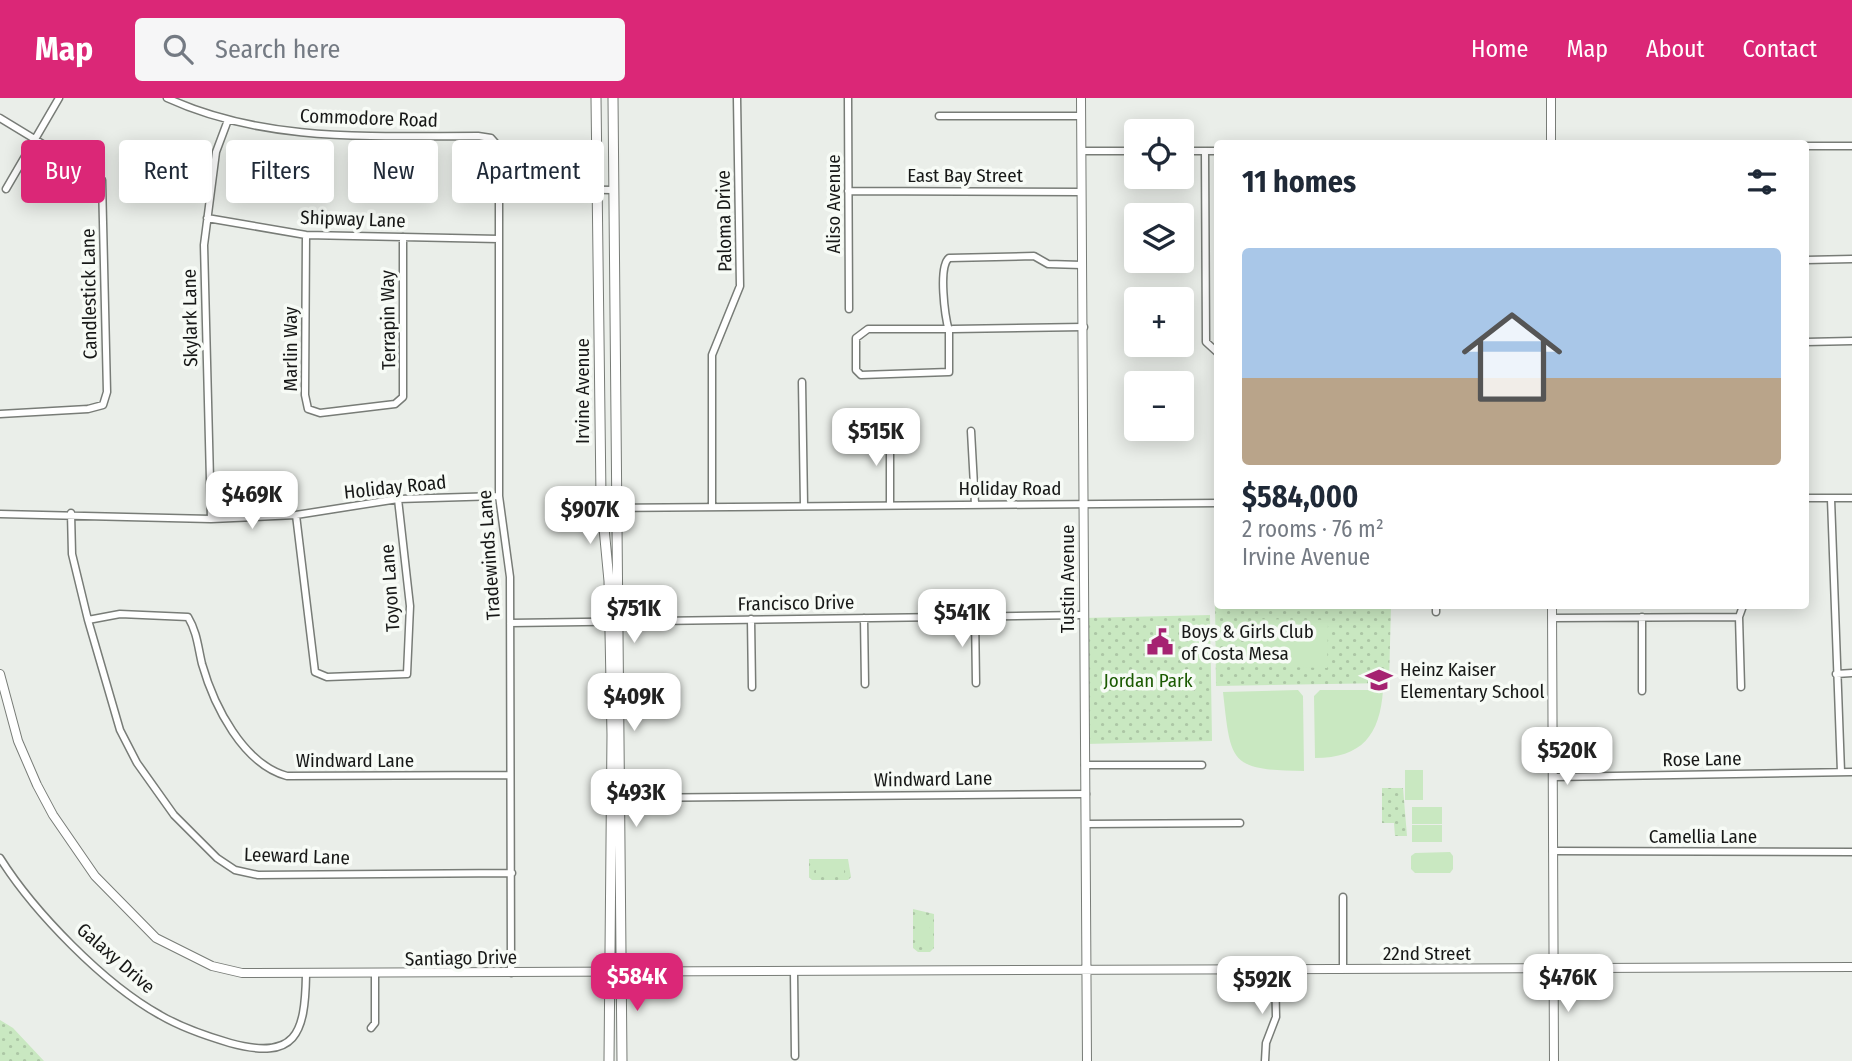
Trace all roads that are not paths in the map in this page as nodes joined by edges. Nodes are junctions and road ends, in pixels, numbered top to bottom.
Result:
1 (59, 98) edge
2 (167, 98) edge
3 (596, 98) edge
4 (613, 98) edge
5 (737, 98) edge
6 (848, 98) edge
7 (1081, 98) edge
8 (1551, 98) edge
9 (176, 100) edge
10 (939, 116) dead end
11 (1081, 116) junction
12 (0, 118) edge
13 (228, 120) junction
14 (36, 138) junction
15 (491, 138) edge
16 (596, 140) edge
17 (1550, 140) edge
18 (1809, 146) edge
19 (1852, 146) edge
20 (1083, 151) junction
21 (1124, 151) edge
22 (1194, 151) edge
23 (1205, 151) junction
24 (1214, 151) edge
25 (6, 188) dead end
26 (604, 189) edge
27 (613, 190) junction
28 (848, 191) junction
29 (1081, 192) junction
30 (500, 203) edge
31 (597, 203) edge
32 (207, 218) junction
33 (306, 235) junction
34 (403, 237) junction
35 (499, 239) junction
36 (1852, 259) edge
37 (1809, 260) edge
38 (1082, 265) junction
39 (849, 309) dead end
40 (1084, 327) junction
41 (951, 329) junction
42 (1852, 341) edge
43 (1809, 342) edge
44 (1214, 350) edge
45 (802, 382) dead end
46 (401, 401) joint
47 (0, 414) edge
48 (890, 431) dead end
49 (971, 431) dead end
50 (499, 496) junction
51 (1809, 498) edge
52 (1852, 498) edge
53 (398, 499) junction
54 (1831, 499) junction
55 (1084, 503) junction
56 (1214, 503) edge
57 (975, 504) junction
58 (712, 505) junction
59 (804, 505) junction
60 (890, 505) junction
61 (601, 508) junction
62 (617, 508) junction
63 (71, 513) junction
64 (0, 514) edge
65 (296, 515) junction
66 (211, 519) junction
67 (1552, 609) edge
68 (1742, 609) edge
69 (975, 614) junction
70 (1082, 615) junction
71 (1642, 617) junction
72 (1739, 617) junction
73 (864, 618) junction
74 (1552, 618) junction
75 (751, 619) junction
76 (88, 620) junction
77 (510, 622) junction
78 (613, 622) junction
79 (1852, 673) edge
80 (0, 674) edge
81 (1836, 674) junction
82 (976, 683) dead end
83 (865, 684) dead end
84 (752, 687) dead end
85 (1741, 687) dead end
86 (1642, 691) dead end
87 (1085, 765) junction
88 (1202, 765) dead end
89 (1841, 772) junction
90 (1852, 772) edge
91 (509, 775) junction
92 (1553, 777) junction
93 (1086, 793) junction
94 (616, 798) junction
95 (1240, 823) dead end
96 (1086, 824) junction
97 (1553, 851) junction
98 (1852, 852) edge
99 (0, 858) edge
100 (512, 873) junction
101 (1343, 897) dead end
102 (1852, 967) edge
103 (1554, 968) junction
104 (1275, 969) junction
105 (1343, 969) junction
106 (1086, 970) junction
107 (794, 972) junction
108 (510, 973) junction
109 (610, 974) junction
110 (622, 974) junction
111 (306, 975) junction
112 (375, 975) junction
113 (371, 1028) dead end
114 (795, 1056) dead end
115 (609, 1061) edge
116 (622, 1061) edge
117 (1087, 1061) edge
118 (1265, 1061) edge
119 (1554, 1061) edge

1 - 14 street
2 - 9 street, Commodore Road
3 - 16 main road, Irvine Avenue
4 - 27 main road, Irvine Avenue
5 - 58 street, Paloma Drive
6 - 28 street, Aliso Avenue
7 - 11 street, Tustin Avenue
8 - 17 street
9 - 13 street, Commodore Road
10 - 11 street
11 - 20 street, Tustin Avenue
12 - 14 street
13 - 15 street, Commodore Road
13 - 32 street, Skylark Lane
14 - 25 street
14 - 47 street, Candlestick Lane
18 - 19 street
20 - 21 street
20 - 29 street, Tustin Avenue
22 - 23 street
23 - 24 street
23 - 44 street
26 - 27 street
27 - 62 main road, Irvine Avenue
28 - 29 street, East Bay Street
28 - 39 street, Aliso Avenue
29 - 38 street, Tustin Avenue
30 - 35 street, Tradewinds Lane
31 - 61 main road, Irvine Avenue
32 - 33 street, Shipway Lane
32 - 66 street, Skylark Lane
33 - 34 street, Shipway Lane
33 - 46 street, Marlin Way
34 - 35 street, Shipway Lane
34 - 46 street, Terrapin Way
35 - 50 street, Tradewinds Lane
36 - 37 street
38 - 40 street, Tustin Avenue
38 - 41 street
40 - 41 street
40 - 55 street, Tustin Avenue
41 - 41 street
42 - 43 street
45 - 59 street
48 - 60 street
49 - 57 street
50 - 53 street, Holiday Road
50 - 77 street, Tradewinds Lane
51 - 54 street
52 - 54 street
53 - 65 street, Holiday Road
53 - 65 street, Toyon Lane
54 - 81 street
55 - 56 street, Holiday Road
55 - 57 street, Holiday Road
55 - 70 street, Tustin Avenue
57 - 60 street, Holiday Road
58 - 59 street, Holiday Road
58 - 62 street, Holiday Road
59 - 60 street, Holiday Road
61 - 62 street, Holiday Road
61 - 78 main road, Irvine Avenue
62 - 78 main road, Irvine Avenue
63 - 64 street, Holiday Road
63 - 66 street, Holiday Road
63 - 76 street, Leeward Lane
65 - 66 street, Holiday Road
67 - 74 street
68 - 72 street
69 - 70 street, Francisco Drive
69 - 73 street, Francisco Drive
69 - 82 street
70 - 87 street, Tustin Avenue
71 - 72 street
71 - 74 street
71 - 86 street
72 - 85 street
73 - 75 street, Francisco Drive
73 - 83 street
74 - 92 street
75 - 78 street, Francisco Drive
75 - 84 street
76 - 91 street, Windward Lane
76 - 100 street, Leeward Lane
77 - 78 street, Francisco Drive
77 - 91 street, Tradewinds Lane
78 - 94 main road, Irvine Avenue
79 - 81 street
80 - 111 street, Santiago Drive
81 - 89 street
87 - 88 street
87 - 93 street, Tustin Avenue
89 - 90 street, Rose Lane
89 - 92 street, Rose Lane
91 - 100 street, Tradewinds Lane
92 - 97 street
93 - 94 street, Windward Lane
93 - 96 street, Tustin Avenue
94 - 109 main road, Irvine Avenue
94 - 110 main road, Irvine Avenue
95 - 96 street
96 - 106 street, Tustin Avenue
97 - 98 street, Camellia Lane
97 - 103 street
99 - 111 street, Galaxy Drive
100 - 108 street, Tradewinds Lane
101 - 105 street
102 - 103 street, 22nd Street
103 - 105 street, 22nd Street
103 - 119 street
104 - 105 street, 22nd Street
104 - 106 street, 22nd Street
104 - 118 street
106 - 107 street, Santiago Drive
106 - 117 street, Tustin Avenue
107 - 110 street, Santiago Drive
107 - 114 street
108 - 109 street, Santiago Drive
108 - 112 street, Santiago Drive
109 - 110 street, Santiago Drive
109 - 115 main road, Irvine Avenue
110 - 116 main road, Irvine Avenue
111 - 112 street, Santiago Drive
112 - 113 street

